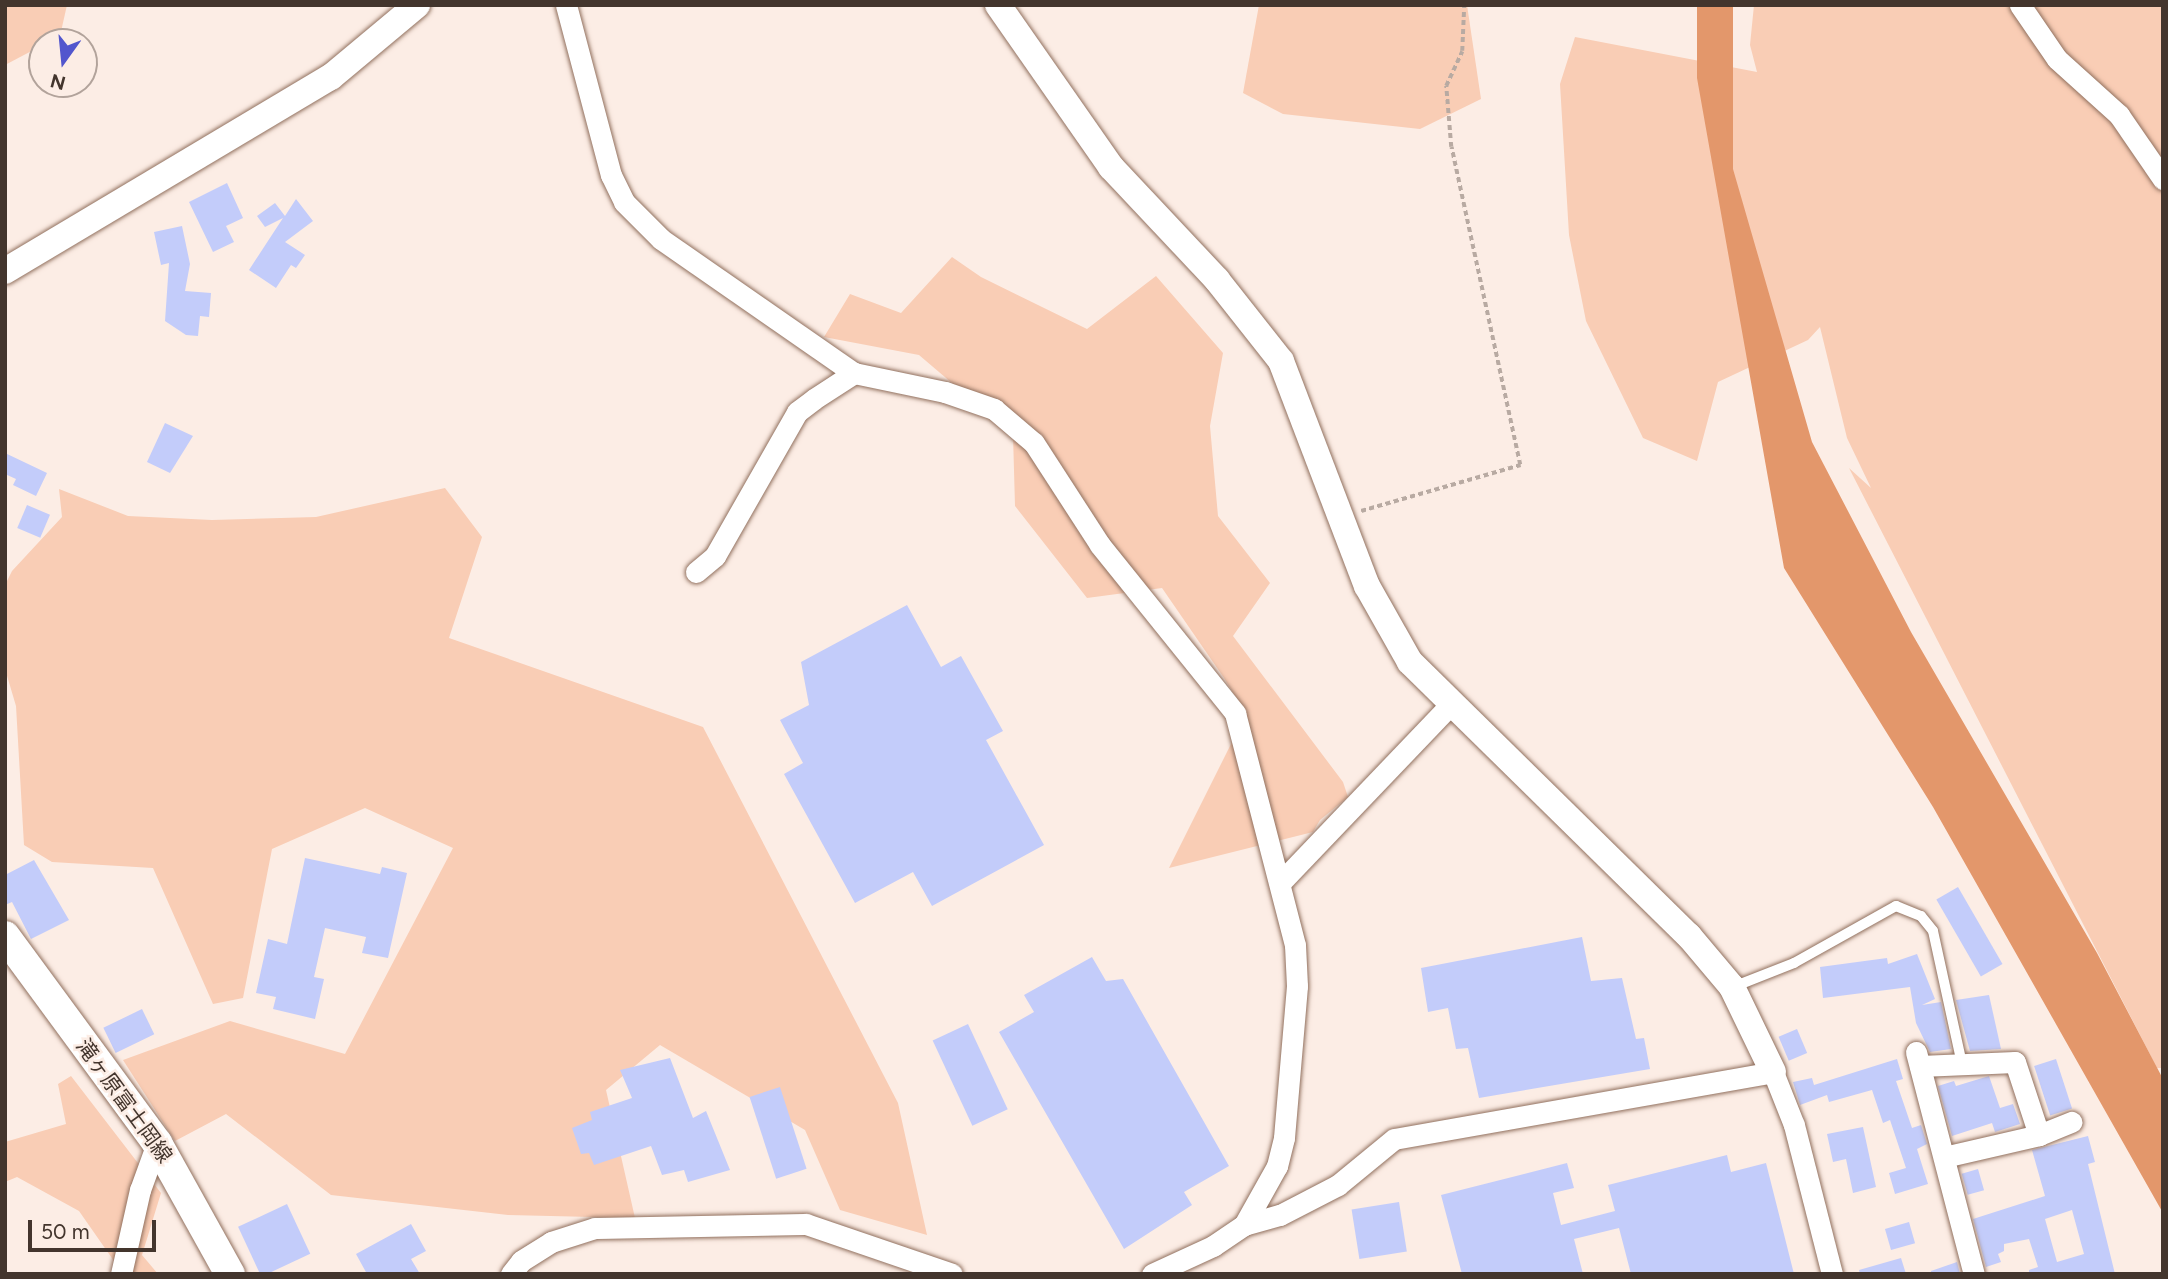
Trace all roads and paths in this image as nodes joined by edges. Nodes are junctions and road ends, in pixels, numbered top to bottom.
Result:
1 (417, 5) edge
2 (566, 5) edge
3 (998, 5) edge
4 (1465, 5) edge
5 (2020, 5) edge
6 (2163, 179) edge
7 (5, 271) edge
8 (854, 373) junction
9 (1339, 517) junction
10 (696, 572) dead end
11 (1451, 704) junction
12 (1281, 882) junction
13 (5, 936) edge
14 (1732, 988) junction
15 (1962, 1064) junction
16 (1773, 1072) junction
17 (2072, 1122) dead end
18 (2039, 1135) junction
19 (157, 1143) junction
20 (1944, 1157) junction
21 (1244, 1224) junction
22 (121, 1274) edge
23 (230, 1274) edge
24 (511, 1274) edge
25 (952, 1274) edge
26 (1152, 1274) edge
27 (1832, 1274) edge
28 (1974, 1274) edge

1 - 7 street
2 - 8 street
3 - 9 street
4 - 9 path
5 - 6 street
8 - 10 street
8 - 12 street
9 - 11 street
11 - 12 street
11 - 14 street
12 - 21 street
13 - 19 main road, 滝ヶ原富士岡線
14 - 15 lane
14 - 16 street
15 - 18 street
15 - 20 street
16 - 21 street
16 - 27 street
17 - 18 street
18 - 20 street
19 - 22 street
19 - 23 main road, 滝ヶ原富士岡線
20 - 28 street
21 - 26 street
24 - 25 street

